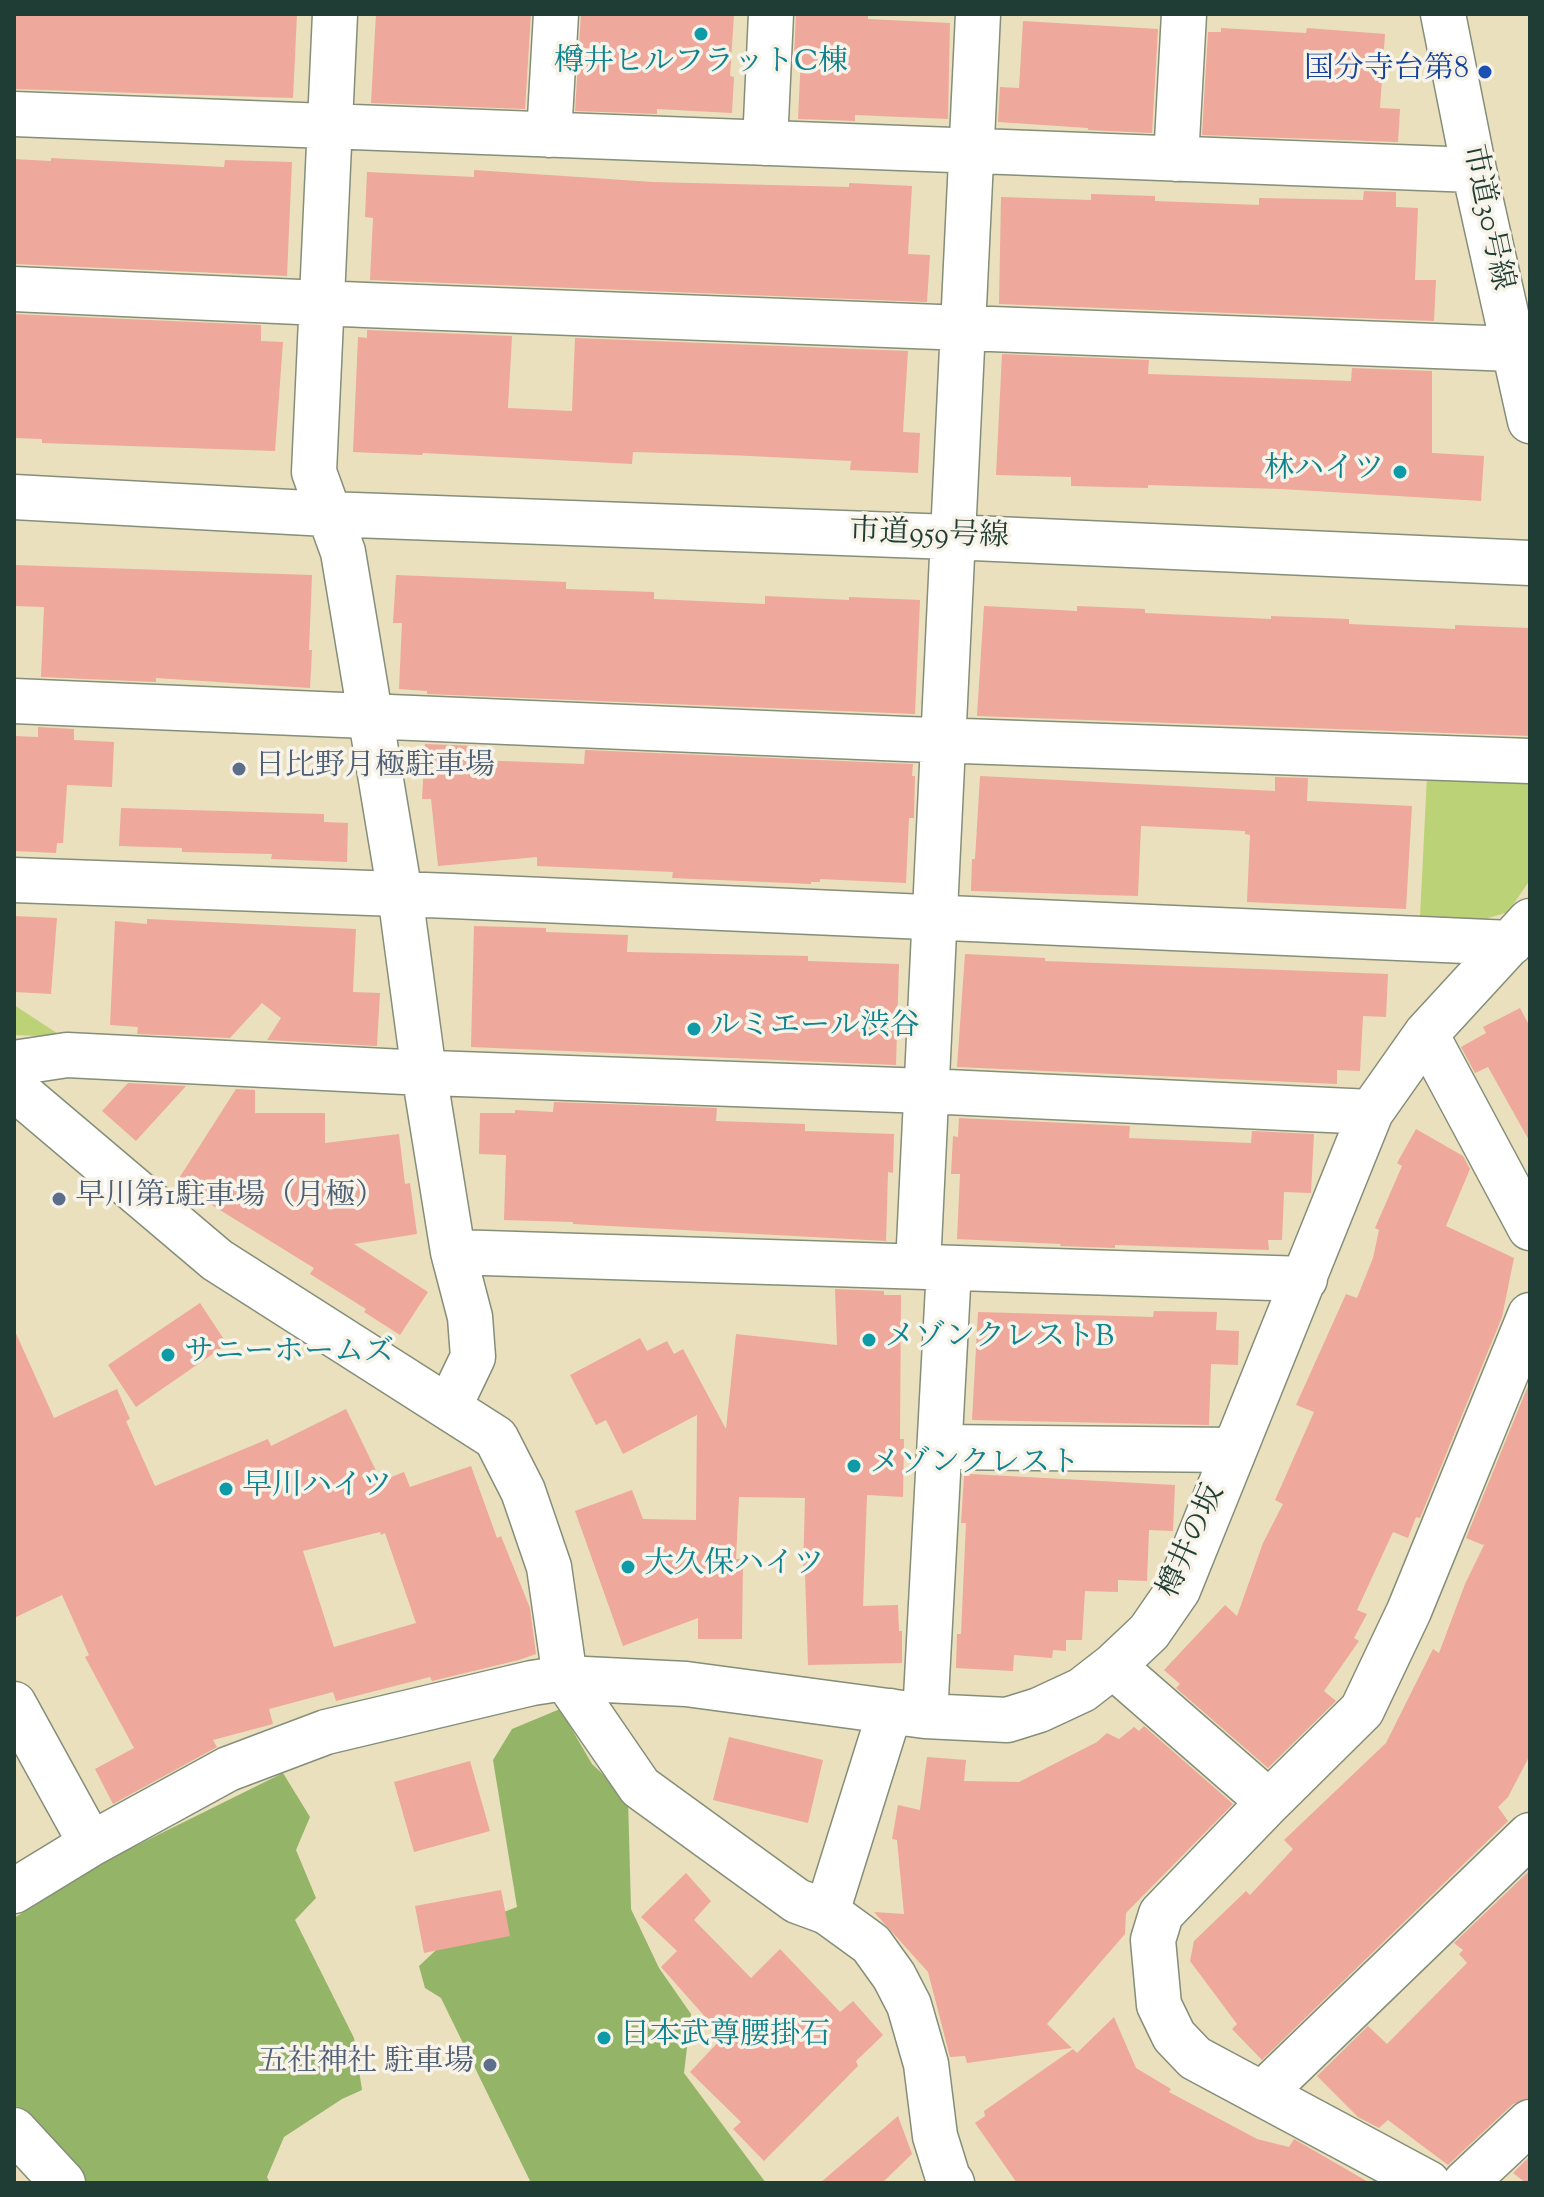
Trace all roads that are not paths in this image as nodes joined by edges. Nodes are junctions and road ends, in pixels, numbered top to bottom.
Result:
1 (335, 14) edge
2 (556, 14) edge
3 (771, 14) edge
4 (978, 14) edge
5 (1184, 14) edge
6 (1443, 14) edge
7 (14, 114) edge
8 (330, 127) junction
9 (549, 135) junction
10 (765, 143) junction
11 (971, 152) junction
12 (1176, 159) junction
13 (1474, 170) junction
14 (14, 289) edge
15 (322, 303) junction
16 (962, 328) junction
17 (1513, 349) junction
18 (1530, 421) edge
19 (14, 497) edge
20 (327, 514) junction
21 (951, 537) junction
22 (1530, 563) edge
23 (14, 701) edge
24 (369, 716) junction
25 (942, 740) junction
26 (1530, 761) edge
27 (14, 880) edge
28 (400, 894) junction
29 (934, 917) junction
30 (1520, 932) edge
31 (1426, 1034) junction
32 (14, 1063) edge
33 (424, 1073) junction
34 (14, 1088) edge
35 (926, 1091) junction
36 (1371, 1112) junction
37 (1530, 1228) edge
38 (453, 1252) junction
39 (934, 1267) junction
40 (1305, 1279) junction
41 (1530, 1315) edge
42 (449, 1407) junction
43 (940, 1447) junction
44 (1234, 1450) junction
45 (1113, 1666) junction
46 (565, 1678) junction
47 (14, 1704) edge
48 (908, 1714) junction
49 (1269, 1802) junction
50 (1530, 1835) edge
51 (91, 1844) junction
52 (14, 1891) edge
53 (827, 1912) junction
54 (1262, 2094) junction
55 (1530, 2122) edge
56 (14, 2130) edge
57 (63, 2183) edge
58 (952, 2183) edge
59 (1428, 2183) edge
60 (1465, 2183) edge

1 - 8 street
2 - 9 street
3 - 10 street
4 - 11 street
5 - 12 street
6 - 13 street, 市道30号線
7 - 8 street
8 - 9 street
8 - 15 street
9 - 10 street
10 - 11 street
11 - 12 street
11 - 16 street
12 - 13 street
13 - 17 street, 市道30号線
14 - 15 street
15 - 16 street
15 - 20 street
16 - 17 street
16 - 21 street
17 - 18 street, 市道30号線
19 - 20 street, 市道959号線
20 - 21 street, 市道959号線
20 - 24 street
21 - 22 street, 市道959号線
21 - 25 street
23 - 24 street
24 - 25 street
24 - 28 street
25 - 26 street
25 - 29 street
27 - 28 street
28 - 29 street
28 - 33 street
29 - 30 street
29 - 35 street
30 - 31 street, 樽井の坂
31 - 36 street, 樽井の坂
31 - 37 street
32 - 33 street
33 - 35 street
33 - 38 street
34 - 42 street
35 - 36 street
35 - 39 street
36 - 40 street, 樽井の坂
38 - 39 street
38 - 42 street
39 - 40 street
39 - 43 street
40 - 44 street, 樽井の坂
41 - 49 street
42 - 46 street
43 - 44 street
43 - 48 street
44 - 45 street, 樽井の坂
45 - 48 street, 樽井の坂
45 - 49 street
46 - 48 street, 樽井の坂
46 - 51 street, 樽井の坂
46 - 53 street
47 - 51 street
48 - 53 street
49 - 54 street
50 - 54 street
51 - 52 street, 樽井の坂
53 - 58 street
54 - 59 street
55 - 60 street
56 - 57 street

